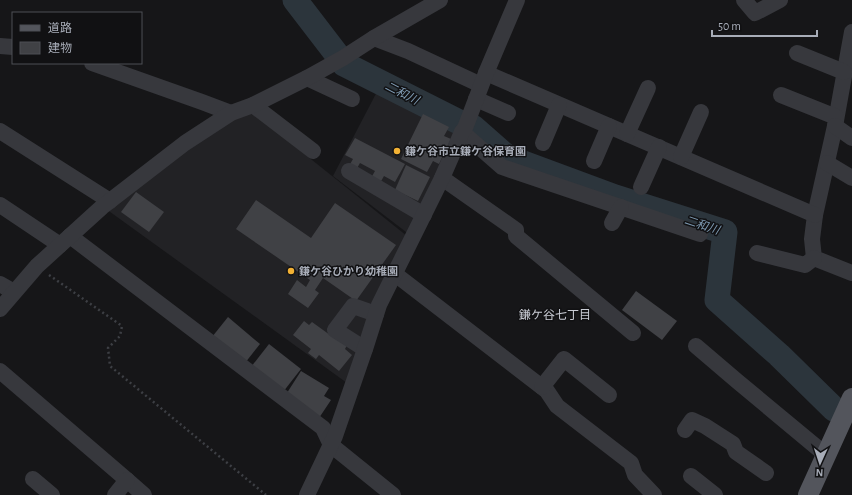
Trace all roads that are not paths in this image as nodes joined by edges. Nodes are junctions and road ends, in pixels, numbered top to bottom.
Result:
1 (440, 0) edge
2 (517, 0) edge
3 (744, 0) edge
4 (780, 0) edge
5 (852, 32) edge
6 (374, 38) junction
7 (0, 46) edge
8 (12, 47) edge
9 (797, 53) dead end
10 (850, 57) edge
11 (95, 64) edge
12 (844, 72) junction
13 (307, 78) junction
14 (481, 86) junction
15 (648, 88) dead end
16 (781, 95) dead end
17 (352, 99) dead end
18 (253, 105) junction
19 (560, 105) junction
20 (701, 112) dead end
21 (231, 113) junction
22 (508, 113) dead end
23 (835, 122) junction
24 (609, 126) junction
25 (465, 127) junction
26 (0, 131) edge
27 (627, 134) junction
28 (852, 138) edge
29 (543, 143) dead end
30 (659, 147) junction
31 (313, 151) dead end
32 (681, 157) junction
33 (594, 161) dead end
34 (827, 163) junction
35 (349, 171) dead end
36 (442, 178) junction
37 (852, 178) edge
38 (641, 187) dead end
39 (110, 201) junction
40 (0, 205) edge
41 (621, 207) junction
42 (816, 214) junction
43 (424, 215) junction
44 (612, 223) dead end
45 (700, 234) dead end
46 (65, 241) junction
47 (757, 253) dead end
48 (814, 258) junction
49 (852, 272) edge
50 (395, 274) junction
51 (0, 284) edge
52 (14, 292) junction
53 (0, 309) edge
54 (376, 314) junction
55 (633, 333) dead end
56 (696, 346) dead end
57 (365, 350) junction
58 (0, 371) edge
59 (542, 387) junction
60 (609, 395) dead end
61 (852, 398) edge
62 (846, 425) edge
63 (685, 430) dead end
64 (331, 445) junction
65 (826, 455) junction
66 (766, 473) dead end
67 (691, 476) dead end
68 (33, 479) dead end
69 (127, 480) junction
70 (52, 495) edge
71 (115, 495) edge
72 (144, 495) edge
73 (307, 495) edge
74 (393, 495) edge
75 (654, 495) edge
76 (714, 495) edge
77 (808, 495) edge

1 - 6 street
2 - 14 street
3 - 4 street
5 - 10 street
6 - 13 street
6 - 14 street
7 - 8 street
9 - 12 street
10 - 12 street
11 - 21 street
12 - 23 street
13 - 17 street
13 - 18 street
14 - 19 street
14 - 22 street
14 - 25 street
15 - 27 street
16 - 23 street
18 - 21 street
18 - 31 street
19 - 24 street
19 - 29 street
20 - 32 street
21 - 39 street
23 - 28 street
23 - 34 street
24 - 27 street
24 - 33 street
25 - 36 street
25 - 41 street
26 - 39 street
27 - 30 street
30 - 32 street
30 - 38 street
32 - 42 street
34 - 37 street
34 - 42 street
35 - 43 street
36 - 43 street
36 - 55 street
39 - 46 street
40 - 46 street
41 - 44 street
41 - 45 street
42 - 48 street
43 - 50 street
46 - 52 street
46 - 64 street
47 - 48 street
48 - 49 street
50 - 54 street
50 - 59 street
51 - 52 street
52 - 53 street
54 - 57 street
54 - 57 street
56 - 65 street
57 - 64 street
58 - 69 street
59 - 60 street
59 - 75 street
61 - 62 main road
62 - 65 main road
63 - 66 street
64 - 73 street
64 - 74 street
65 - 77 main road
67 - 76 street
68 - 70 street
69 - 71 street
69 - 72 street

